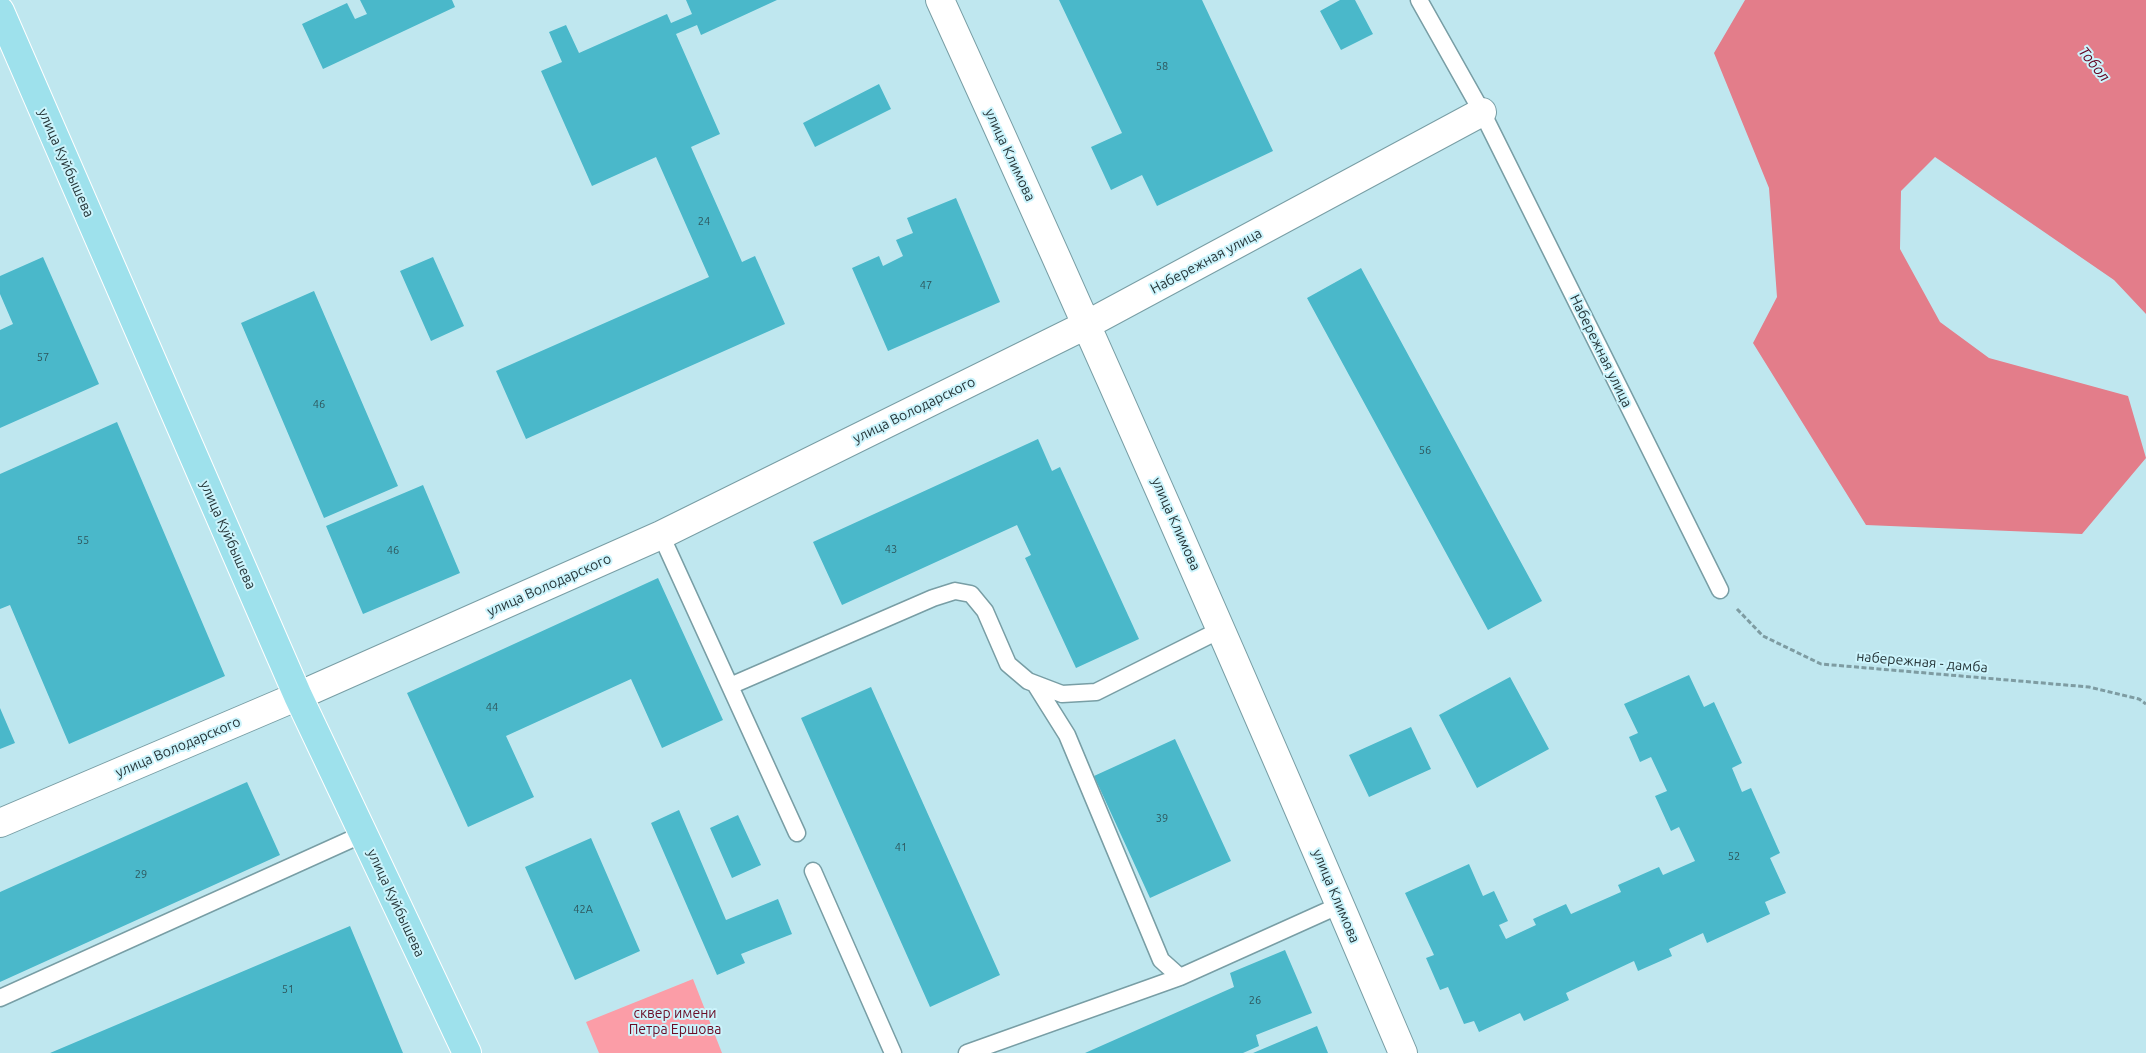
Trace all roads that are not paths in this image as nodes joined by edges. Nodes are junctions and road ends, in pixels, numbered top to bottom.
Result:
1 (940, 0) edge
2 (1419, 0) edge
3 (0, 11) edge
4 (1482, 112) junction
5 (1088, 324) junction
6 (661, 534) junction
7 (1720, 590) road end
8 (1222, 629) junction
9 (1035, 684) junction
10 (730, 686) junction
11 (298, 696) junction
12 (0, 823) edge
13 (797, 832) dead end
14 (363, 834) junction
15 (813, 871) dead end
16 (1340, 905) junction
17 (1180, 977) junction
18 (0, 998) edge
19 (467, 1053) edge
20 (893, 1053) edge
21 (966, 1053) edge
22 (1403, 1053) edge

1 - 5 street, улица Климова
2 - 4 lane, Набережная улица
3 - 11 main road, улица Куйбышева
4 - 5 street, Набережная улица
4 - 7 lane, Набережная улица
5 - 6 street, улица Володарского
5 - 8 street, улица Климова
6 - 10 lane
6 - 11 street, улица Володарского
8 - 9 lane
8 - 16 street, улица Климова
9 - 10 lane
9 - 17 lane
10 - 13 lane
11 - 12 street, улица Володарского
11 - 14 main road, улица Куйбышева
14 - 18 lane
14 - 19 main road, улица Куйбышева
15 - 20 lane
16 - 17 lane
16 - 22 street, улица Климова
17 - 21 lane

